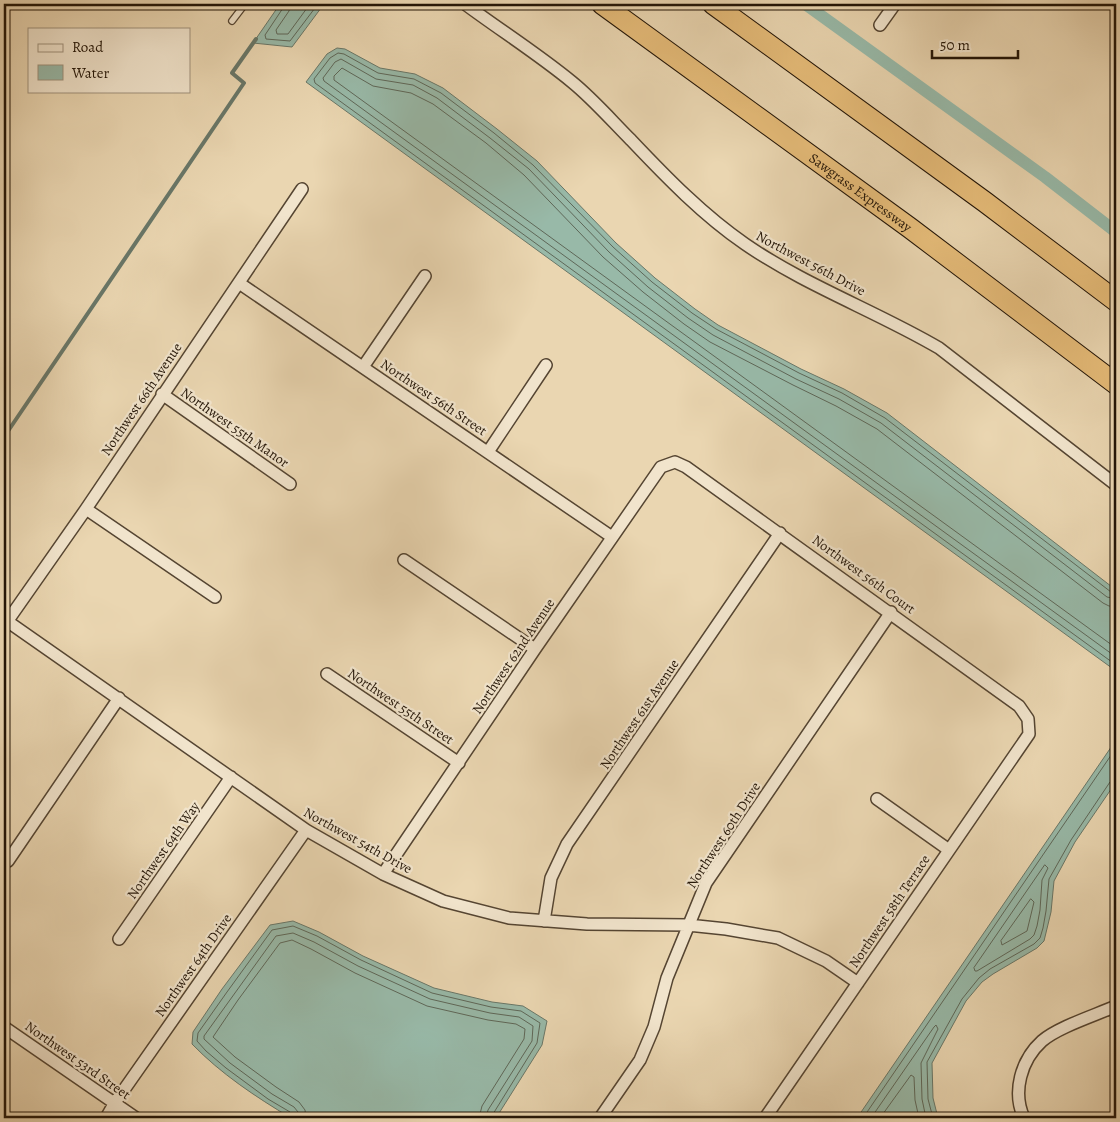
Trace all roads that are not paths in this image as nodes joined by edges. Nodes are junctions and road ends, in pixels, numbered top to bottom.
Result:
1 (245, 4) edge
2 (465, 4) edge
3 (602, 4) edge
4 (713, 4) edge
5 (895, 4) edge
6 (232, 21) dead end
7 (880, 25) dead end
8 (302, 189) dead end
9 (425, 276) dead end
10 (238, 282) junction
11 (1116, 301) edge
12 (364, 366) junction
13 (546, 366) dead end
14 (1116, 384) edge
15 (162, 394) junction
16 (488, 452) junction
17 (675, 462) joint
18 (290, 484) dead end
19 (1116, 485) edge
20 (86, 509) junction
21 (780, 533) junction
22 (612, 537) junction
23 (404, 560) dead end
24 (214, 597) dead end
25 (890, 612) junction
26 (6, 623) edge
27 (535, 649) junction
28 (327, 674) dead end
29 (118, 698) junction
30 (1028, 719) joint
31 (459, 763) junction
32 (231, 777) junction
33 (876, 799) dead end
34 (306, 830) junction
35 (949, 850) junction
36 (8, 861) dead end
37 (383, 874) junction
38 (544, 921) junction
39 (688, 925) junction
40 (119, 939) dead end
41 (858, 983) junction
42 (1116, 1006) edge
43 (4, 1027) edge
44 (114, 1104) junction
45 (106, 1118) edge
46 (136, 1118) edge
47 (600, 1118) edge
48 (765, 1118) edge
49 (1024, 1118) edge

1 - 6 lane
2 - 19 street, Northwest 56th Drive
3 - 14 highway, Sawgrass Expressway
4 - 11 highway
5 - 7 street
8 - 10 street, Northwest 66th Avenue
9 - 12 street
10 - 12 street, Northwest 56th Street
10 - 15 street, Northwest 66th Avenue
12 - 16 street, Northwest 56th Street
13 - 16 street
15 - 18 street, Northwest 55th Manor
15 - 20 street, Northwest 66th Avenue
16 - 22 street, Northwest 56th Street
17 - 21 street, Northwest 56th Court
17 - 22 street, Northwest 62nd Avenue
20 - 24 street
20 - 26 street, Northwest 66th Avenue
21 - 25 street, Northwest 56th Court
21 - 38 street, Northwest 61st Avenue
22 - 27 street, Northwest 62nd Avenue
23 - 27 street
25 - 30 street, Northwest 56th Court
25 - 39 street, Northwest 60th Drive
26 - 29 street, Northwest 54th Drive
27 - 31 street, Northwest 62nd Avenue
28 - 31 street, Northwest 55th Street
29 - 32 street, Northwest 54th Drive
29 - 36 street
30 - 35 street, Northwest 58th Terrace
31 - 37 street, Northwest 62nd Avenue
32 - 34 street, Northwest 54th Drive
32 - 40 street, Northwest 64th Way
33 - 35 street
34 - 37 street, Northwest 54th Drive
34 - 44 street, Northwest 64th Drive
35 - 41 street, Northwest 58th Terrace
37 - 38 street, Northwest 54th Drive
38 - 39 street, Northwest 54th Drive
39 - 41 street, Northwest 54th Drive
39 - 47 street, Northwest 60th Drive
41 - 48 street, Northwest 58th Terrace
42 - 49 street
43 - 44 street, Northwest 53rd Street
44 - 45 street, Northwest 64th Drive
44 - 46 street, Northwest 53rd Street

